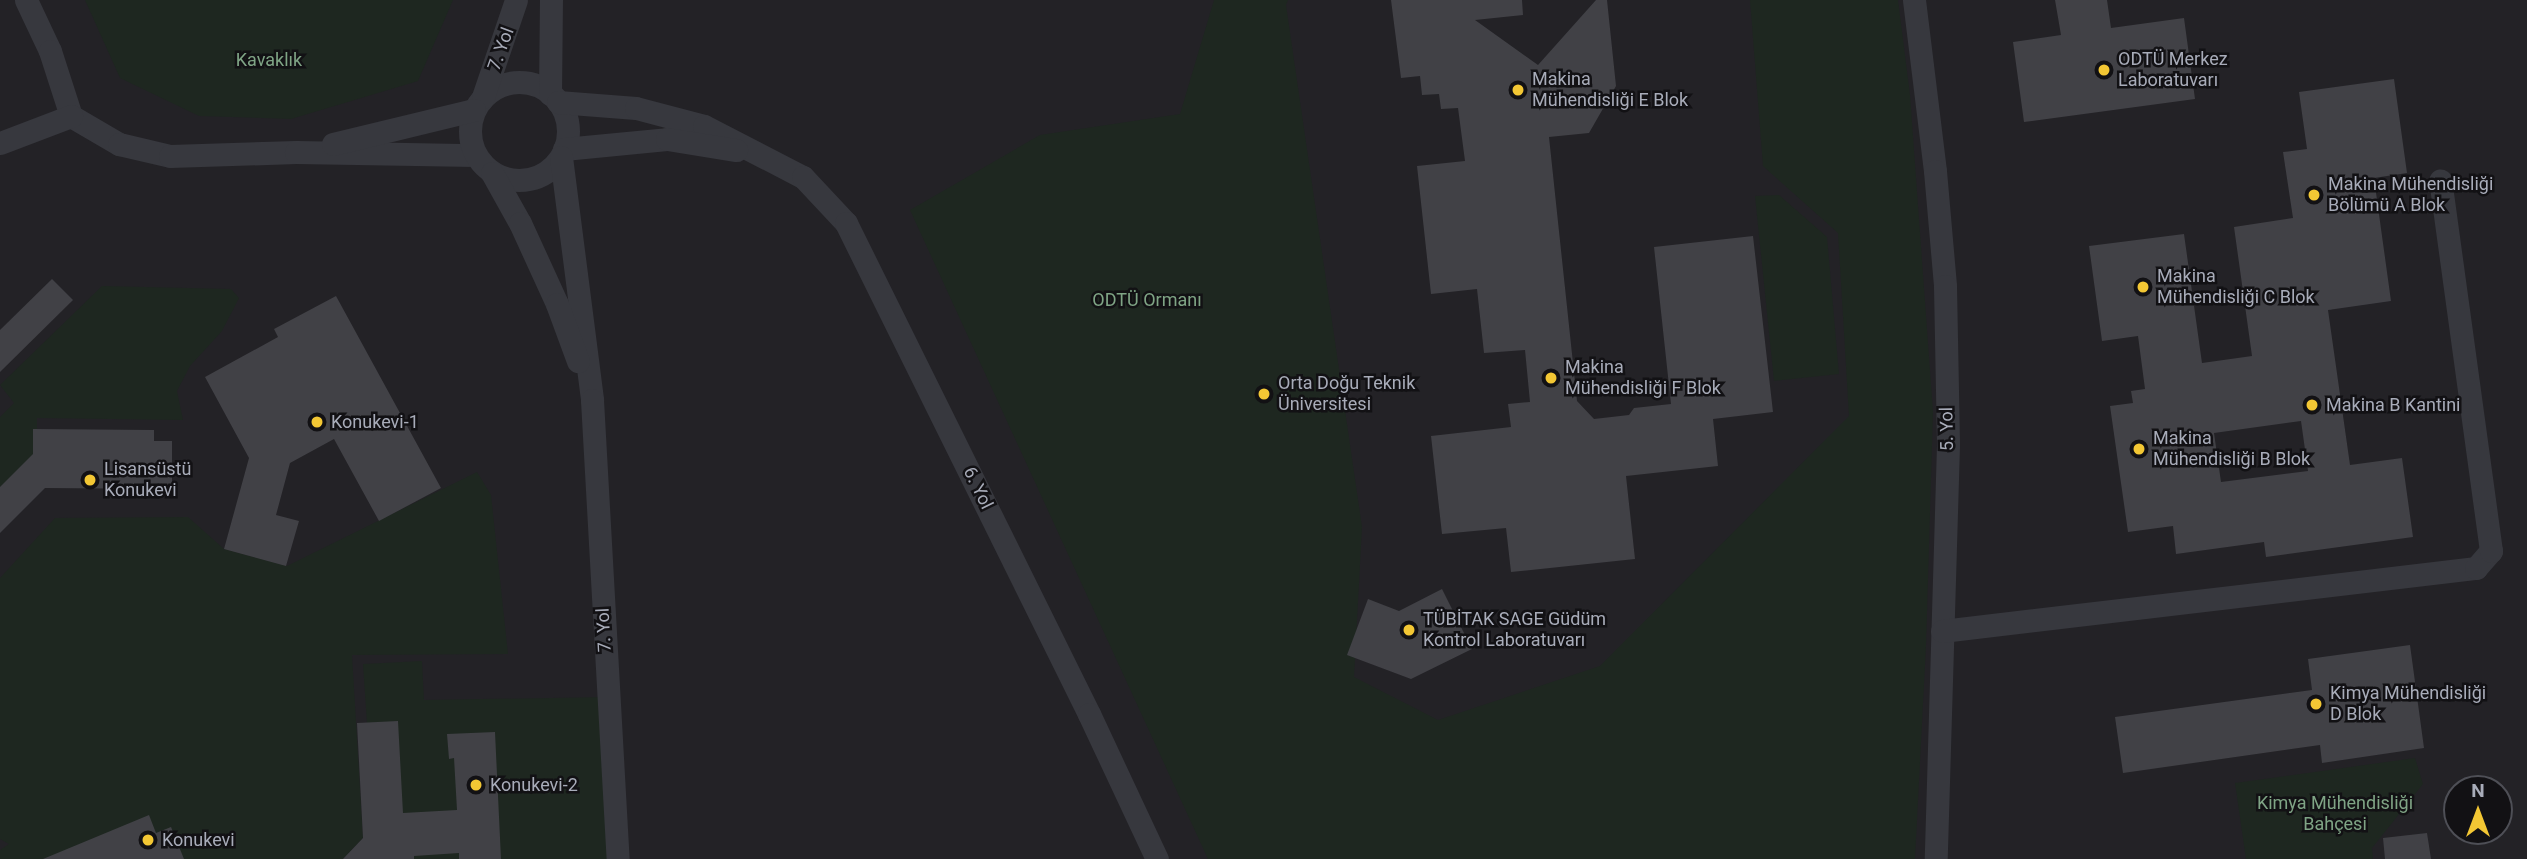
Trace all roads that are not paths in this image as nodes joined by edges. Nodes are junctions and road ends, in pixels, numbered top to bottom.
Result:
1 (26, 0) edge
2 (516, 0) edge
3 (551, 0) edge
4 (1914, 0) edge
5 (554, 98) junction
6 (479, 104) junction
7 (71, 116) junction
8 (0, 143) edge
9 (296, 152) junction
10 (563, 153) junction
11 (757, 153) junction
12 (475, 155) junction
13 (492, 173) junction
14 (2440, 180) dead end
15 (592, 400) junction
16 (1942, 631) junction
17 (618, 859) edge
18 (1157, 859) edge
19 (1936, 859) edge

1 - 7 street
2 - 6 street, 7. Yol
3 - 5 street, 7. Yol
4 - 16 street, 5. Yol
5 - 6 street, 7. Yol
5 - 10 street, 7. Yol
5 - 11 street, 6. Yol
6 - 9 street
6 - 12 street, 7. Yol
7 - 8 street
7 - 9 street
9 - 12 street
10 - 11 street, 6. Yol
10 - 13 street
10 - 15 street, 7. Yol
11 - 18 street, 6. Yol
12 - 13 street, 7. Yol
13 - 15 street, 7. Yol
14 - 16 street
15 - 17 street, 7. Yol
16 - 19 street, 5. Yol

